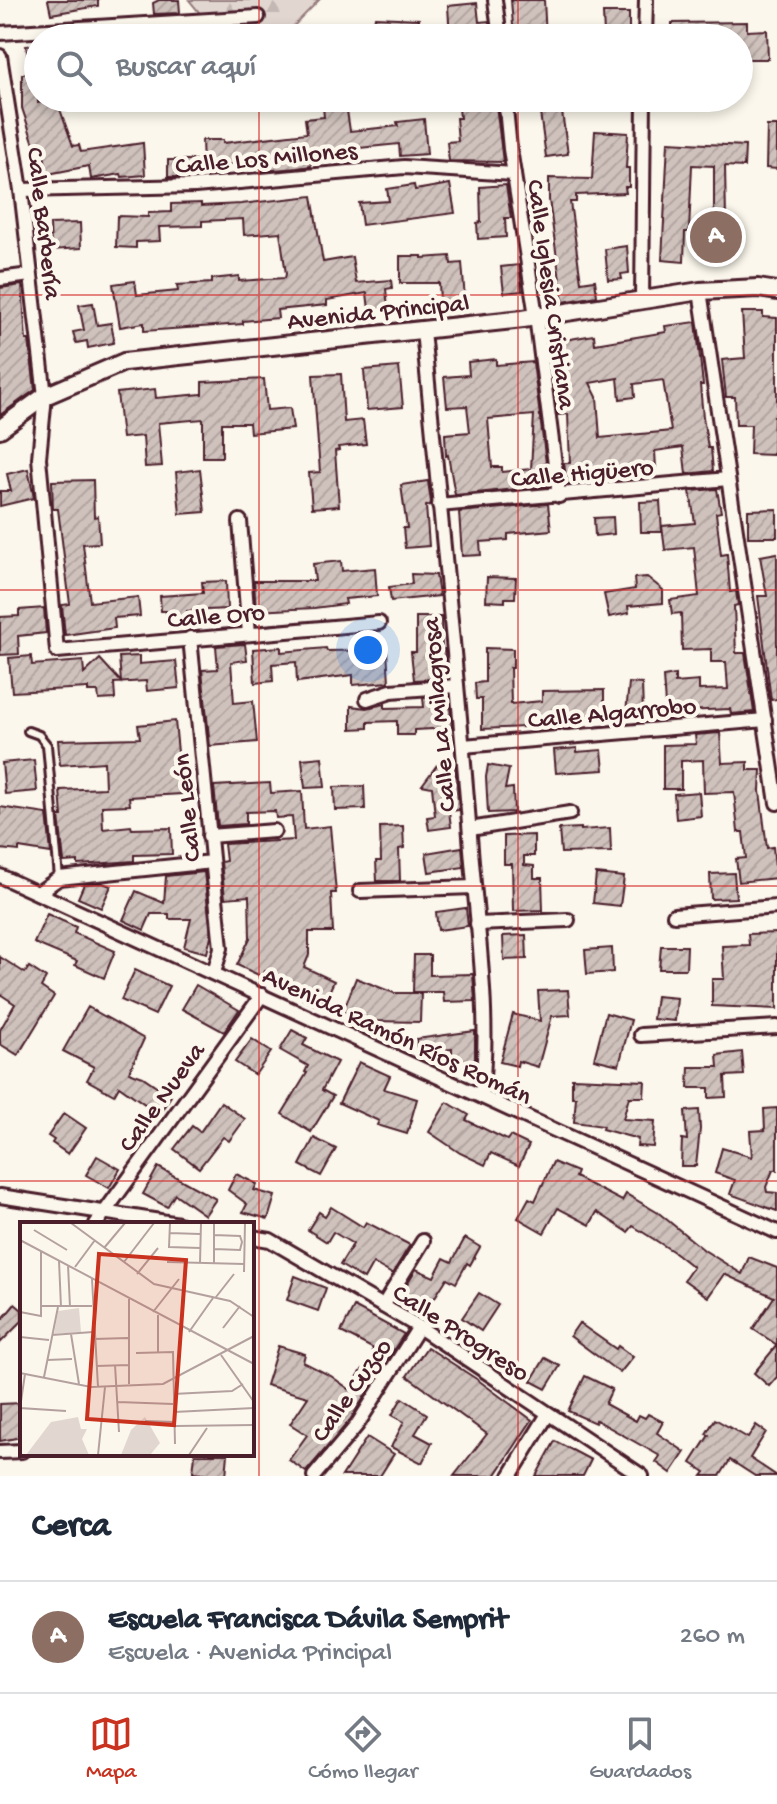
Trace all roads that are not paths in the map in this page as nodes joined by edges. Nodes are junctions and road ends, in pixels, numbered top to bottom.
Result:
1 (495, 0) edge
2 (646, 0) edge
3 (258, 17) dead end
4 (145, 24) edge
5 (498, 24) edge
6 (645, 24) edge
7 (24, 32) edge
8 (0, 33) edge
9 (0, 56) edge
10 (507, 112) edge
11 (644, 112) edge
12 (5, 118) edge
13 (514, 174) junction
14 (21, 190) junction
15 (30, 275) junction
16 (0, 279) edge
17 (700, 291) junction
18 (777, 291) edge
19 (642, 300) junction
20 (536, 316) junction
21 (423, 330) junction
22 (45, 396) junction
23 (0, 429) edge
24 (728, 479) junction
25 (559, 496) junction
26 (439, 505) junction
27 (240, 521) dead end
28 (379, 623) dead end
29 (249, 634) junction
30 (190, 638) junction
31 (57, 651) joint
32 (457, 686) junction
33 (367, 699) dead end
34 (765, 720) junction
35 (28, 731) dead end
36 (463, 746) junction
37 (775, 778) edge
38 (777, 803) edge
39 (570, 813) dead end
40 (470, 829) junction
41 (274, 831) dead end
42 (209, 836) junction
43 (212, 862) junction
44 (0, 876) edge
45 (59, 878) junction
46 (474, 887) junction
47 (360, 891) dead end
48 (38, 893) junction
49 (777, 907) edge
50 (674, 915) dead end
51 (568, 920) dead end
52 (477, 924) junction
53 (214, 973) junction
54 (262, 995) junction
55 (777, 1027) edge
56 (641, 1035) dead end
57 (481, 1096) junction
58 (0, 1196) edge
59 (105, 1211) junction
60 (97, 1222) edge
61 (168, 1222) edge
62 (777, 1232) edge
63 (254, 1237) edge
64 (423, 1241) dead end
65 (383, 1306) junction
66 (419, 1327) junction
67 (548, 1414) junction
68 (20, 1451) edge
69 (0, 1452) edge
70 (314, 1476) edge
71 (510, 1476) edge
72 (642, 1476) edge

1 - 5 street
2 - 6 street
3 - 4 street
7 - 8 street
9 - 12 street, Calle Barbería
10 - 13 street, Calle Iglesia Cristiana
11 - 19 street
12 - 14 street, Calle Barbería
13 - 14 street, Calle Los Millones
13 - 20 street, Calle Iglesia Cristiana
14 - 15 street, Calle Barbería
15 - 16 street
15 - 22 street, Calle Barbería
17 - 18 street, Avenida Principal
17 - 19 street, Avenida Principal
17 - 24 street
19 - 20 street, Avenida Principal
20 - 21 street, Avenida Principal
20 - 25 street, Calle Iglesia Cristiana
21 - 22 street, Avenida Principal
21 - 26 street, Calle La Milagrosa
22 - 23 street, Avenida Principal
22 - 31 street, Calle Barbería
24 - 25 street, Calle Higüero
24 - 34 street
25 - 26 street, Calle Higüero
26 - 32 street, Calle La Milagrosa
27 - 29 street
28 - 29 street, Calle Oro
29 - 30 street, Calle Oro
30 - 31 street, Calle Oro
30 - 42 street, Calle León
32 - 33 street
32 - 36 street, Calle La Milagrosa
34 - 36 street, Calle Algarrobo
34 - 37 street
35 - 45 lane
36 - 40 street, Calle La Milagrosa
37 - 38 street
39 - 40 street
40 - 46 street, Calle La Milagrosa
41 - 42 street
42 - 43 street, Calle León
43 - 45 street
43 - 53 street, Calle León
44 - 48 street, Avenida Ramón Ríos Román
45 - 48 street
46 - 47 street
46 - 52 street, Calle La Milagrosa
48 - 53 street, Avenida Ramón Ríos Román
49 - 50 street
51 - 52 street
52 - 57 street, Calle La Milagrosa
53 - 54 street, Avenida Ramón Ríos Román
54 - 57 street, Avenida Ramón Ríos Román
54 - 59 street, Calle Nueva
55 - 56 street
57 - 62 street, Avenida Ramón Ríos Román
58 - 59 street
59 - 60 street, Calle Nueva
59 - 61 street
63 - 65 street, Calle Progreso
64 - 65 street
65 - 66 street, Calle Progreso
66 - 67 street, Calle Progreso
66 - 70 street, Calle Cuzco
67 - 71 street
67 - 72 street, Calle Progreso
68 - 69 street

